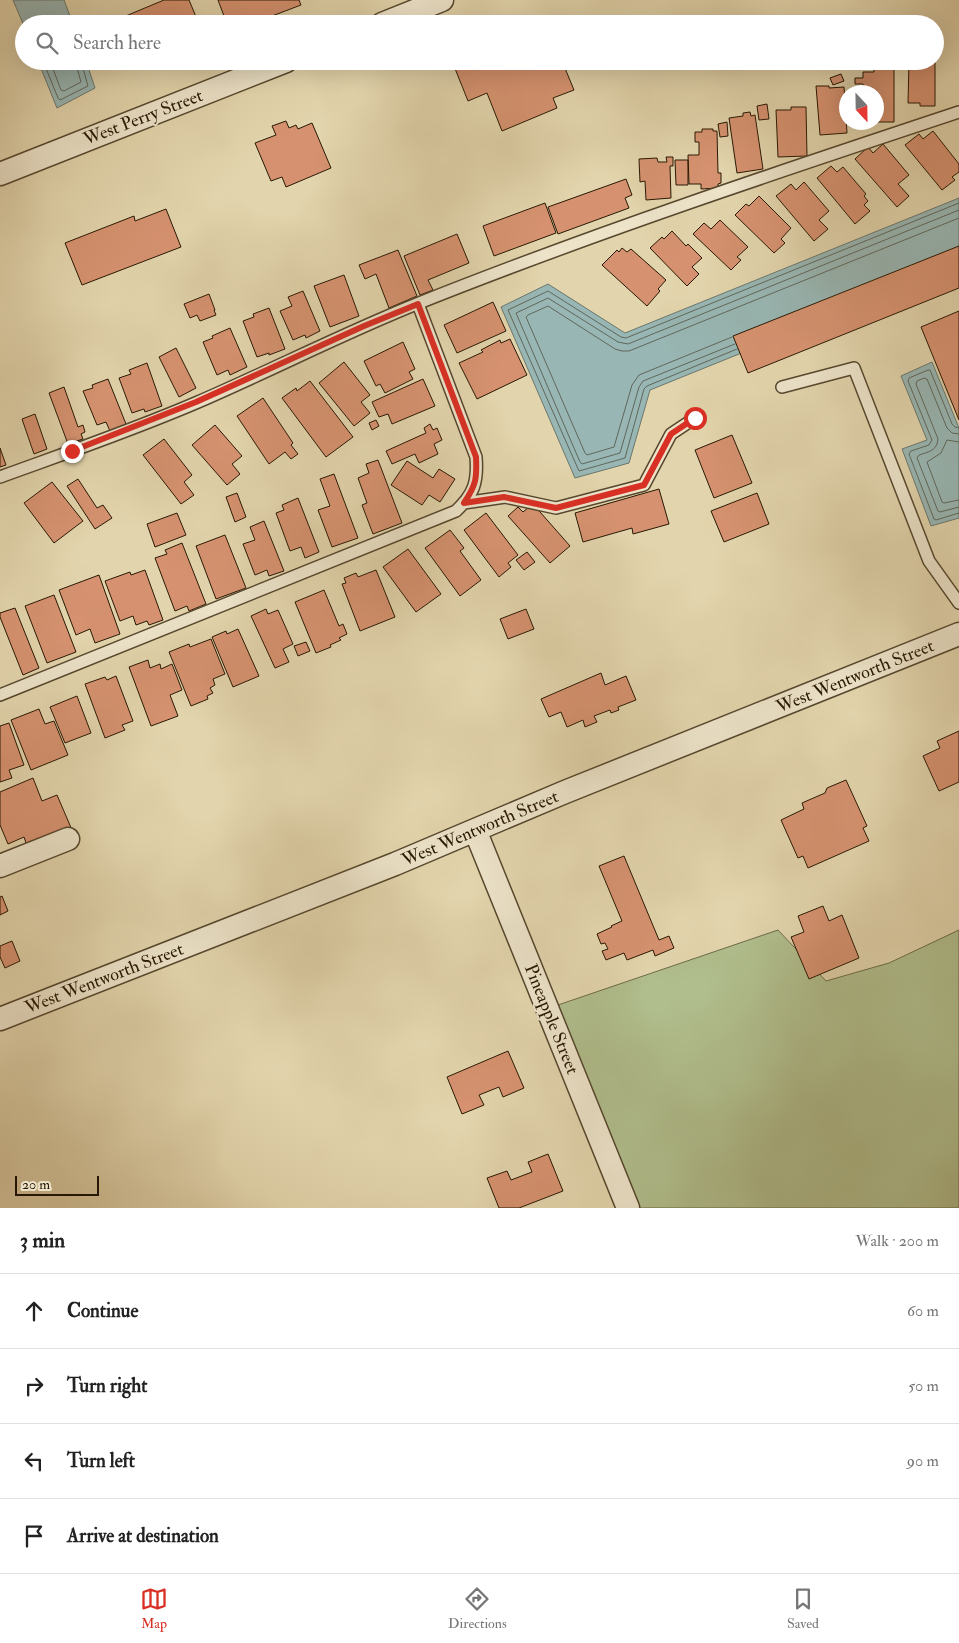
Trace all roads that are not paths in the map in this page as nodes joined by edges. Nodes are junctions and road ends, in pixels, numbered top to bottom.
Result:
1 (442, 0) edge
2 (404, 15) edge
3 (263, 70) edge
4 (959, 112) edge
5 (0, 174) edge
6 (418, 304) junction
7 (782, 387) dead end
8 (695, 418) dead end
9 (0, 477) edge
10 (464, 503) junction
11 (957, 596) edge
12 (959, 634) edge
13 (0, 696) edge
14 (475, 830) junction
15 (68, 839) dead end
16 (0, 866) edge
17 (0, 1019) edge
18 (628, 1208) edge

1 - 2 street
3 - 5 street, West Perry Street
4 - 6 lane
6 - 9 lane
6 - 10 lane
7 - 11 lane
8 - 10 lane
10 - 13 lane
12 - 14 street, West Wentworth Street
14 - 17 street, West Wentworth Street
14 - 18 street, Pineapple Street
15 - 16 street

